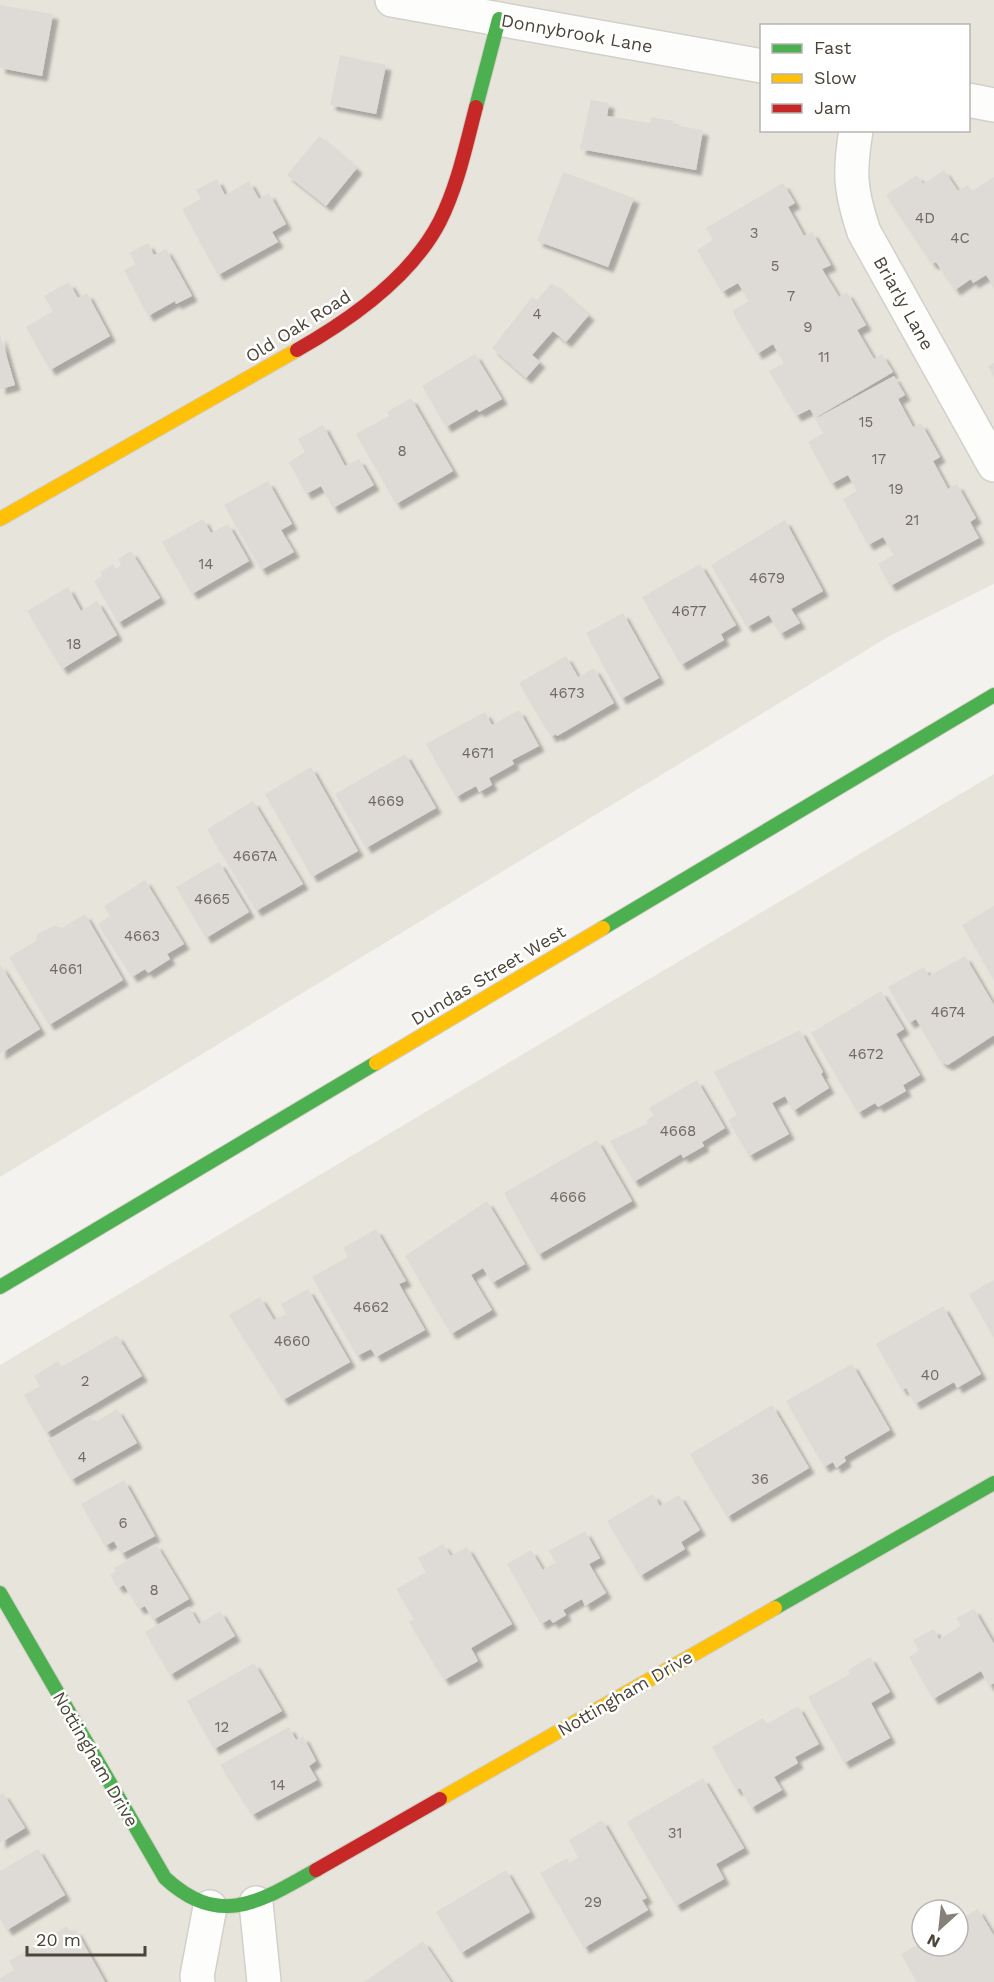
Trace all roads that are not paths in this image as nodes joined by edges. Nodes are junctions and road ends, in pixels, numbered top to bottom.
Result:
1 (392, 0) edge
2 (499, 19) junction
3 (760, 66) edge
4 (970, 100) edge
5 (994, 105) edge
6 (856, 132) edge
7 (994, 465) edge
8 (0, 519) edge
9 (994, 695) edge
10 (0, 1287) edge
11 (994, 1483) edge
12 (0, 1593) edge
13 (256, 1903) junction
14 (210, 1906) junction
15 (198, 1982) edge
16 (264, 1982) edge

1 - 2 street, Donnybrook Lane
2 - 3 street, Donnybrook Lane
2 - 8 street, Old Oak Road
4 - 5 street
6 - 7 street, Briarly Lane
9 - 10 street, Dundas Street West
11 - 13 street, Nottingham Drive
12 - 14 street, Nottingham Drive
13 - 14 street, Nottingham Drive
13 - 16 street
14 - 15 street

